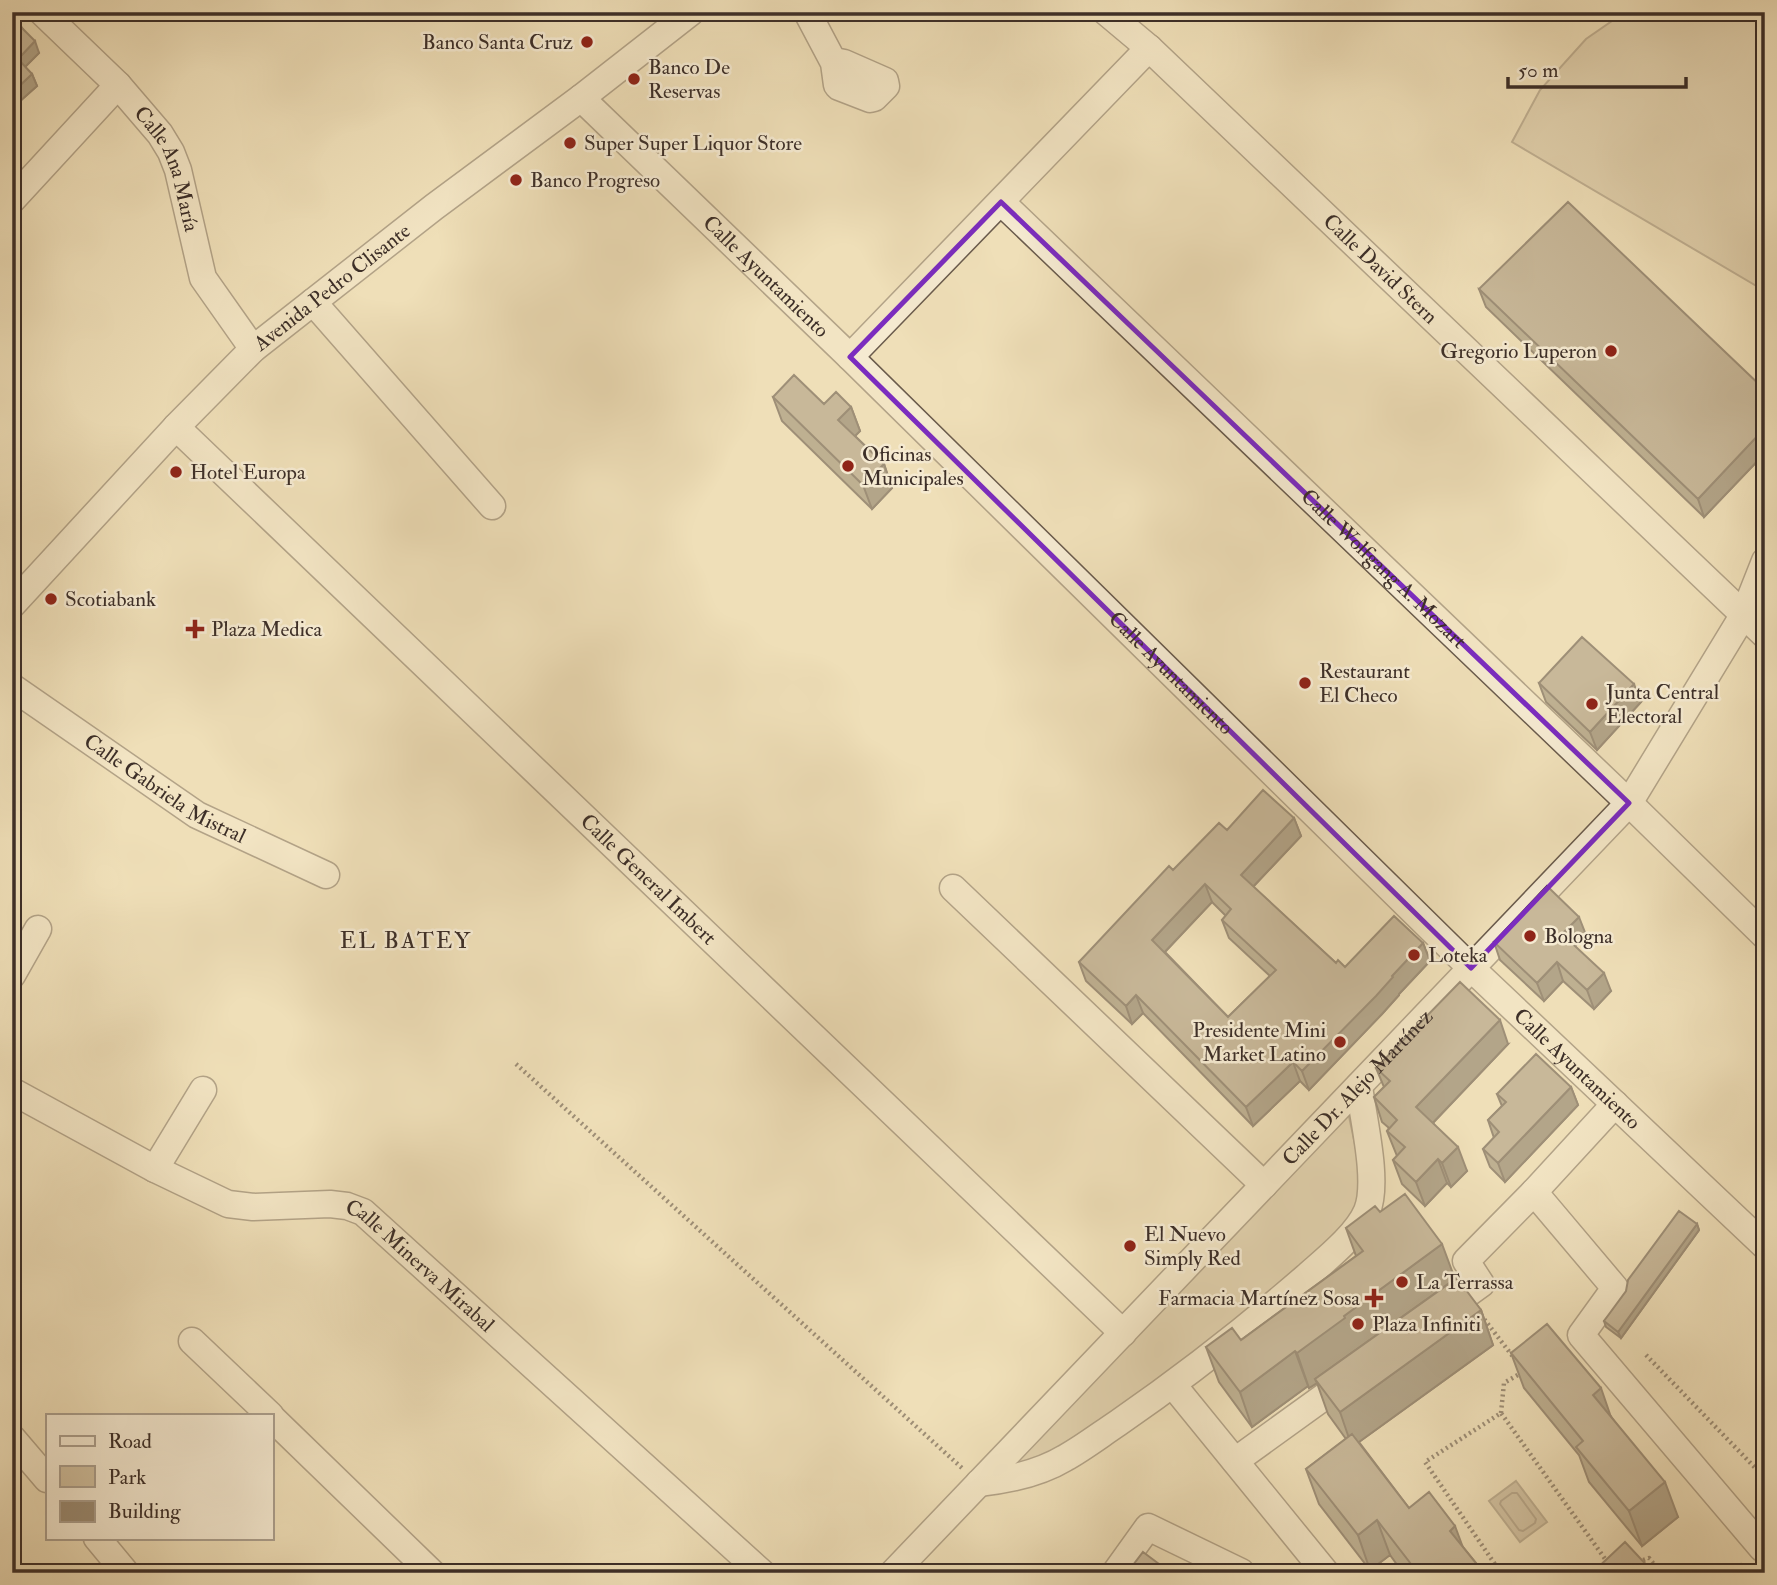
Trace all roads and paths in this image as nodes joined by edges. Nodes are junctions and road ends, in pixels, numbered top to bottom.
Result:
1 (42, 12) edge
2 (691, 12) edge
3 (807, 12) edge
4 (1106, 12) edge
5 (1149, 48) junction
6 (834, 63) dead end
7 (118, 85) junction
8 (581, 98) junction
9 (12, 200) edge
10 (1002, 202) junction
11 (313, 302) junction
12 (253, 349) junction
13 (850, 357) junction
14 (176, 427) junction
15 (492, 506) dead end
16 (1765, 561) edge
17 (12, 605) edge
18 (1744, 614) junction
19 (1765, 635) edge
20 (12, 687) edge
21 (1629, 803) junction
22 (326, 875) dead end
23 (953, 888) dead end
24 (37, 929) dead end
25 (1765, 936) edge
26 (1471, 968) junction
27 (12, 975) edge
28 (516, 1064) dead end
29 (1359, 1086) junction
30 (202, 1090) dead end
31 (12, 1091) edge
32 (1615, 1104) junction
33 (155, 1169) junction
34 (1264, 1185) junction
35 (1534, 1192) junction
36 (1765, 1246) edge
37 (1465, 1295) junction
38 (1421, 1327) edge
39 (1123, 1333) junction
40 (192, 1340) dead end
41 (1646, 1355) dead end
42 (1516, 1360) edge
43 (1367, 1366) edge
44 (1524, 1371) edge
45 (1173, 1385) junction
46 (1501, 1413) junction
47 (268, 1414) edge
48 (273, 1419) edge
49 (12, 1438) edge
50 (1235, 1461) junction
51 (46, 1478) edge
52 (1765, 1478) edge
53 (979, 1483) junction
54 (99, 1540) edge
55 (1765, 1545) edge
56 (1637, 1562) edge
57 (1613, 1570) edge
58 (1241, 1572) edge
59 (126, 1573) edge
60 (432, 1573) edge
61 (762, 1573) edge
62 (894, 1573) edge
63 (1115, 1573) edge
64 (1326, 1573) edge
65 (1501, 1573) edge
66 (1661, 1573) edge

1 - 7 street, Calle Ana María
2 - 8 street, Avenida Pedro Clisante
3 - 6 street
4 - 5 street, Calle David Stern
5 - 10 street
5 - 18 street, Calle David Stern
7 - 9 street
7 - 12 street, Calle Ana María
8 - 11 street, Avenida Pedro Clisante
8 - 13 street, Calle Ayuntamiento
10 - 13 street
10 - 21 street, Calle Wolfgang A. Mozart
11 - 12 street, Avenida Pedro Clisante
11 - 15 street
12 - 14 street, Avenida Pedro Clisante
13 - 26 street, Calle Ayuntamiento
14 - 17 street, Avenida Pedro Clisante
14 - 39 street, Calle General Imbert
16 - 18 street, Calle Dr. Alejo Martínez
18 - 19 street, Calle David Stern
18 - 21 street, Calle Dr. Alejo Martínez
20 - 22 street, Calle Gabriela Mistral
21 - 25 street, Calle Wolfgang A. Mozart
21 - 26 street, Calle Dr. Alejo Martínez
23 - 34 street
24 - 27 street
26 - 29 street, Calle Dr. Alejo Martínez
26 - 32 street, Calle Ayuntamiento
28 - 53 path
29 - 34 street, Calle Dr. Alejo Martínez
29 - 45 street
30 - 33 street
31 - 33 street, Calle Minerva Mirabal
32 - 35 street
32 - 36 street, Calle Ayuntamiento
33 - 61 street, Calle Minerva Mirabal
34 - 39 street, Calle Dr. Alejo Martínez
35 - 37 street
35 - 55 street
37 - 38 street
37 - 42 path
39 - 53 street, Calle Dr. Alejo Martínez
40 - 47 street
41 - 52 path
43 - 50 street
44 - 46 path
45 - 50 street
45 - 53 street
46 - 57 path
46 - 65 path
48 - 60 street
49 - 51 street
50 - 64 street
53 - 62 street, Calle Dr. Alejo Martínez
54 - 59 street
56 - 66 path
58 - 63 street

